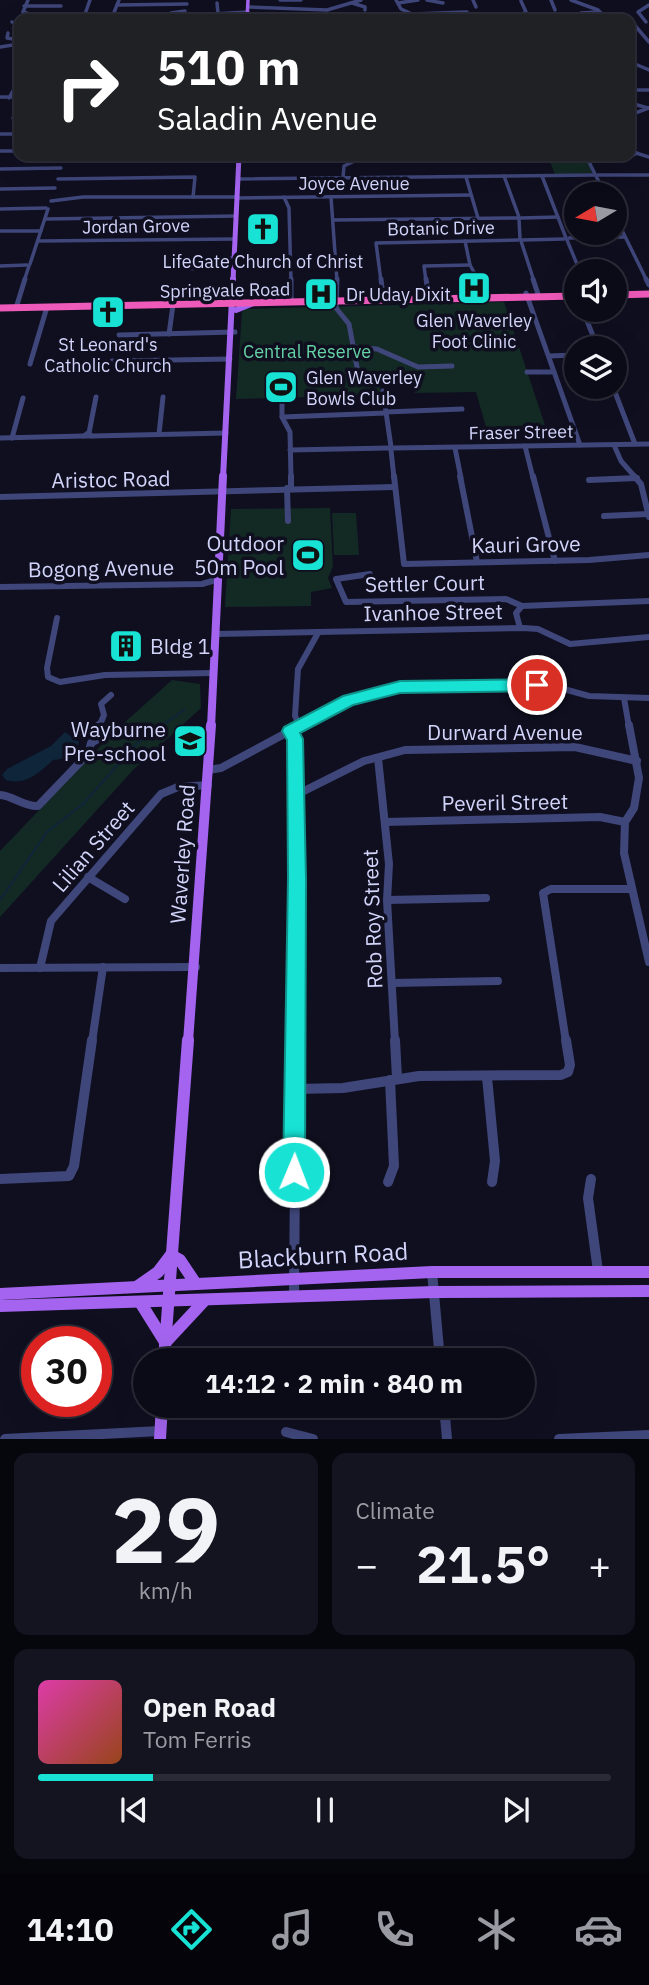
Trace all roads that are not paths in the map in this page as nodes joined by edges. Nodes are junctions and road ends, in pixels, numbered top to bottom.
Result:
1 (28, 0) edge
2 (119, 0) edge
3 (248, 0) edge
4 (280, 0) edge
5 (301, 0) edge
6 (361, 0) edge
7 (418, 0) edge
8 (427, 0) edge
9 (473, 0) edge
10 (551, 0) edge
11 (571, 0) edge
12 (584, 0) edge
13 (58, 1) edge
14 (397, 1) edge
15 (187, 2) edge
16 (579, 2) junction
17 (217, 3) dead end
18 (352, 3) junction
19 (443, 3) dead end
20 (648, 4) edge
21 (117, 5) junction
22 (147, 5) junction
23 (24, 6) junction
24 (61, 6) junction
25 (271, 7) junction
26 (476, 7) dead end
27 (248, 9) junction
28 (288, 10) junction
29 (365, 10) dead end
30 (555, 10) dead end
31 (61, 11) dead end
32 (145, 11) dead end
33 (185, 11) junction
34 (601, 11) junction
35 (467, 12) dead end
36 (171, 13) dead end
37 (212, 13) joint
38 (218, 13) junction
39 (240, 13) joint
40 (282, 13) dead end
41 (581, 13) dead end
42 (28, 14) edge
43 (113, 14) edge
44 (190, 14) edge
45 (208, 14) edge
46 (246, 14) edge
47 (412, 14) joint
48 (603, 14) edge
49 (647, 22) edge
50 (635, 27) edge
51 (8, 33) dead end
52 (640, 33) junction
53 (649, 33) edge
54 (14, 41) edge
55 (649, 42) edge
56 (648, 62) edge
57 (635, 64) edge
58 (639, 65) junction
59 (649, 70) edge
60 (14, 89) edge
61 (9, 97) junction
62 (14, 97) edge
63 (0, 98) edge
64 (649, 108) edge
65 (638, 113) junction
66 (635, 114) edge
67 (649, 118) edge
68 (637, 153) edge
69 (649, 157) edge
70 (64, 161) edge
71 (239, 161) edge
72 (351, 161) edge
73 (442, 161) edge
74 (529, 161) edge
75 (589, 161) edge
76 (453, 162) dead end
77 (61, 168) junction
78 (0, 169) edge
79 (596, 175) junction
80 (649, 175) edge
81 (505, 176) junction
82 (535, 176) junction
83 (542, 176) junction
84 (466, 177) junction
85 (343, 178) junction
86 (58, 179) junction
87 (238, 179) junction
88 (599, 182) edge
89 (55, 188) junction
90 (0, 189) edge
91 (471, 195) junction
92 (194, 197) junction
93 (237, 197) junction
94 (284, 197) junction
95 (331, 197) junction
96 (51, 201) junction
97 (48, 208) junction
98 (0, 209) edge
99 (236, 216) junction
100 (558, 217) junction
101 (478, 218) junction
102 (519, 218) junction
103 (46, 219) junction
104 (333, 220) junction
105 (0, 231) edge
106 (41, 231) junction
107 (564, 232) edge
108 (235, 239) junction
109 (564, 239) edge
110 (520, 240) junction
111 (38, 241) junction
112 (465, 241) junction
113 (627, 244) edge
114 (210, 259) junction
115 (234, 261) junction
116 (0, 265) edge
117 (29, 265) junction
118 (470, 265) junction
119 (475, 274) dead end
120 (649, 292) edge
121 (627, 294) edge
122 (539, 295) junction
123 (429, 296) junction
124 (564, 296) edge
125 (564, 296) edge
126 (383, 297) junction
127 (528, 297) junction
128 (291, 299) junction
129 (337, 300) junction
130 (504, 300) dead end
131 (249, 302) junction
132 (221, 303) junction
133 (234, 303) junction
134 (143, 304) junction
135 (173, 305) junction
136 (0, 306) edge
137 (17, 306) junction
138 (47, 307) junction
139 (232, 332) junction
140 (119, 334) dead end
141 (169, 334) junction
142 (353, 347) junction
143 (230, 355) junction
144 (564, 355) edge
145 (549, 356) junction
146 (112, 361) dead end
147 (30, 364) dead end
148 (452, 366) dead end
149 (357, 367) dead end
150 (527, 372) dead end
151 (554, 372) junction
152 (383, 391) dead end
153 (96, 397) dead end
154 (163, 397) dead end
155 (282, 397) dead end
156 (23, 398) dead end
157 (618, 399) edge
158 (462, 409) dead end
159 (386, 413) junction
160 (282, 416) junction
161 (226, 433) junction
162 (159, 434) junction
163 (89, 435) junction
164 (0, 438) edge
165 (12, 438) junction
166 (635, 444) junction
167 (649, 444) edge
168 (580, 445) junction
169 (614, 445) junction
170 (525, 446) junction
171 (455, 447) junction
172 (391, 448) junction
173 (290, 450) junction
174 (637, 478) junction
175 (589, 480) dead end
176 (395, 487) junction
177 (289, 488) junction
178 (223, 492) junction
179 (0, 497) edge
180 (604, 516) dead end
181 (649, 516) edge
182 (288, 521) dead end
183 (649, 555) edge
184 (555, 561) junction
185 (477, 562) junction
186 (370, 574) dead end
187 (219, 579) junction
188 (202, 584) junction
189 (0, 587) edge
190 (219, 591) junction
191 (649, 601) edge
192 (522, 606) junction
193 (57, 618) dead end
194 (520, 628) junction
195 (318, 633) junction
196 (215, 634) junction
197 (649, 637) edge
198 (213, 673) junction
199 (111, 695) dead end
200 (624, 698) junction
201 (649, 698) edge
202 (300, 726) junction
203 (290, 731) junction
204 (378, 758) junction
205 (637, 761) junction
206 (208, 770) junction
207 (208, 785) junction
208 (0, 795) edge
209 (296, 795) junction
210 (386, 822) junction
211 (625, 822) junction
212 (89, 877) junction
213 (632, 889) junction
214 (486, 898) dead end
215 (125, 899) dead end
216 (387, 900) junction
217 (0, 961) edge
218 (649, 962) edge
219 (0, 967) edge
220 (103, 967) junction
221 (196, 967) junction
222 (40, 968) junction
223 (498, 981) dead end
224 (392, 983) junction
225 (487, 1077) junction
226 (394, 1079) junction
227 (295, 1089) junction
228 (0, 1179) edge
229 (591, 1179) dead end
230 (388, 1182) dead end
231 (492, 1182) dead end
232 (171, 1255) junction
233 (598, 1270) junction
234 (432, 1272) junction
235 (649, 1272) edge
236 (293, 1279) junction
237 (196, 1284) junction
238 (168, 1286) junction
239 (137, 1287) junction
240 (97, 1289) junction
241 (649, 1291) edge
242 (434, 1292) junction
243 (0, 1294) edge
244 (294, 1297) junction
245 (205, 1300) junction
246 (167, 1301) junction
247 (139, 1302) junction
248 (96, 1304) junction
249 (0, 1306) edge
250 (165, 1343) junction
251 (165, 1348) edge
252 (439, 1348) edge
253 (445, 1418) edge
254 (286, 1432) dead end
255 (160, 1435) edge
256 (649, 1435) edge
257 (45, 1438) edge
258 (5, 1439) edge
259 (313, 1439) edge
260 (447, 1439) edge
261 (559, 1439) edge
262 (578, 1439) edge

1 - 23 street
2 - 21 street
3 - 27 main road
4 - 5 street
4 - 25 street
6 - 18 street
7 - 14 street
8 - 19 street
9 - 26 street
10 - 30 street
11 - 16 street
12 - 16 street
13 - 24 street
14 - 47 street
15 - 22 street
15 - 33 street
16 - 34 street
17 - 38 street
18 - 28 street
18 - 29 street
20 - 49 street
21 - 22 street
21 - 43 street
22 - 32 street
23 - 24 street
23 - 42 street
24 - 31 street
25 - 27 street
25 - 28 street
27 - 39 street
27 - 46 main road
28 - 40 street
33 - 36 street
33 - 44 street
34 - 41 street
34 - 48 street
35 - 47 street
37 - 38 street
37 - 45 street
38 - 39 street
50 - 52 street
51 - 54 street
52 - 53 street
52 - 55 street
56 - 58 street
57 - 58 street
58 - 59 street
60 - 61 street
61 - 62 street
61 - 63 street
64 - 65 street
65 - 66 street
65 - 67 street
68 - 69 street
70 - 77 street
71 - 87 main road, Waverley Road
72 - 85 street
73 - 76 street
74 - 82 street
75 - 79 street
77 - 78 street
77 - 86 street
79 - 80 street
79 - 83 street
79 - 88 street
81 - 82 street
81 - 84 street
81 - 102 street
82 - 83 street
83 - 100 street
84 - 85 street
84 - 91 street
85 - 87 street
86 - 89 street
86 - 92 street
87 - 93 main road, Waverley Road
89 - 90 street
89 - 96 street
91 - 95 street, Joyce Avenue
91 - 101 street
92 - 93 street, Joyce Avenue
92 - 96 street, Joyce Avenue
93 - 94 street, Joyce Avenue
93 - 99 main road, Waverley Road
94 - 95 street, Joyce Avenue
94 - 128 street
95 - 104 street
96 - 97 street
97 - 98 street
97 - 103 street
99 - 103 street
99 - 108 main road, Waverley Road
100 - 102 street
100 - 107 street
101 - 102 street
101 - 104 street
102 - 110 street
103 - 106 street
104 - 129 street
105 - 106 street
106 - 111 street
108 - 111 street, Jordan Grove
108 - 115 main road, Waverley Road
109 - 110 street, Botanic Drive
110 - 112 street, Botanic Drive
110 - 122 street
111 - 117 street
112 - 118 street
112 - 126 street, Botanic Drive
113 - 120 street
114 - 114 street
114 - 115 street
115 - 133 main road, Waverley Road
116 - 117 street
117 - 137 street
118 - 119 street
118 - 123 street
120 - 121 highway
122 - 124 highway, Springvale Road
122 - 127 highway, Springvale Road
123 - 126 highway, Springvale Road
123 - 127 highway, Springvale Road
125 - 127 street, Springvale Road
126 - 129 highway, Springvale Road
127 - 129 highway, Springvale Road
127 - 130 street, Springvale Road
127 - 145 street
128 - 129 highway, Springvale Road
128 - 131 highway, Springvale Road
129 - 131 highway, Springvale Road
129 - 142 street
131 - 133 highway, Springvale Road
132 - 133 highway, Springvale Road
132 - 134 highway, Springvale Road
132 - 135 highway, Springvale Road
133 - 139 main road, Waverley Road
134 - 135 highway, Springvale Road
134 - 137 highway, Springvale Road
134 - 138 highway, Springvale Road
135 - 141 street
136 - 137 highway, Springvale Road
137 - 138 highway, Springvale Road
138 - 147 street
139 - 141 street
139 - 143 main road, Waverley Road
140 - 141 street
142 - 148 street
142 - 149 street
143 - 146 street
143 - 161 main road, Waverley Road
144 - 145 street
145 - 151 street
150 - 151 street
151 - 168 street
152 - 159 street
153 - 163 street
154 - 162 street
155 - 160 street
156 - 165 street
157 - 166 street
158 - 159 street
159 - 160 street
159 - 172 street
160 - 173 street
161 - 162 street
161 - 178 main road, Waverley Road
162 - 163 street
163 - 165 street
164 - 165 street
166 - 167 street, Fraser Street
166 - 169 street, Fraser Street
168 - 169 street, Fraser Street
168 - 170 street, Fraser Street
169 - 174 street
170 - 171 street, Fraser Street
170 - 184 street
171 - 172 street, Fraser Street
171 - 185 street
172 - 173 street, Fraser Street
172 - 176 street
173 - 177 street
174 - 175 street
174 - 181 street
176 - 177 street, Aristoc Road
176 - 185 street, Kauri Grove
177 - 178 street, Aristoc Road
177 - 182 street
178 - 179 street, Aristoc Road
178 - 187 main road, Waverley Road
180 - 181 street
183 - 184 street, Kauri Grove
184 - 185 street, Kauri Grove
186 - 192 street, Settler Court
187 - 188 street, Bogong Avenue
187 - 190 main road, Waverley Road
188 - 189 street, Bogong Avenue
188 - 190 street, Bogong Avenue
190 - 196 main road, Waverley Road
191 - 192 street
192 - 194 street
193 - 198 street
194 - 195 street, Ivanhoe Street
194 - 197 street, Ivanhoe Street
195 - 196 street, Ivanhoe Street
195 - 202 street
196 - 198 main road, Waverley Road
198 - 206 main road, Waverley Road
199 - 208 street
200 - 201 street
200 - 202 street
200 - 205 street
202 - 203 street
203 - 206 street
203 - 209 street
204 - 205 street, Durward Avenue
204 - 209 street, Durward Avenue
204 - 210 street, Rob Roy Street
205 - 211 street
206 - 207 main road, Waverley Road
207 - 212 street, Lilian Street
207 - 221 main road, Waverley Road
209 - 227 street
210 - 211 street, Peveril Street
210 - 216 street, Rob Roy Street
211 - 213 street
212 - 215 street
212 - 222 street, Lilian Street
213 - 218 street
213 - 225 street
214 - 216 street
216 - 224 street, Rob Roy Street
217 - 219 street
219 - 222 street
220 - 221 street
220 - 222 street
220 - 228 street
221 - 232 main road, Waverley Road
223 - 224 street
224 - 226 street, Rob Roy Street
225 - 226 street
225 - 231 street
226 - 227 street
226 - 230 street, Rob Roy Street
227 - 236 street
229 - 233 street
232 - 237 main road
232 - 238 main road, Waverley Road
232 - 239 main road
233 - 234 main road, Blackburn Road
233 - 235 main road, Blackburn Road
234 - 236 main road, Blackburn Road
234 - 242 street
236 - 237 main road, Blackburn Road
236 - 244 street
237 - 238 main road, Blackburn Road
238 - 239 main road, Blackburn Road
238 - 246 main road, Waverley Road
239 - 240 main road, Blackburn Road
240 - 243 main road, Blackburn Road
240 - 248 main road
241 - 242 main road, Blackburn Road
242 - 244 main road, Blackburn Road
242 - 252 street
244 - 245 main road, Blackburn Road
245 - 246 main road, Blackburn Road
245 - 250 main road
246 - 247 main road, Blackburn Road
246 - 250 main road, Waverley Road
247 - 248 main road, Blackburn Road
247 - 250 main road
248 - 249 main road, Blackburn Road
250 - 251 main road, Waverley Road
253 - 260 street
254 - 259 street
255 - 257 street
256 - 262 street
257 - 258 street
261 - 262 street

